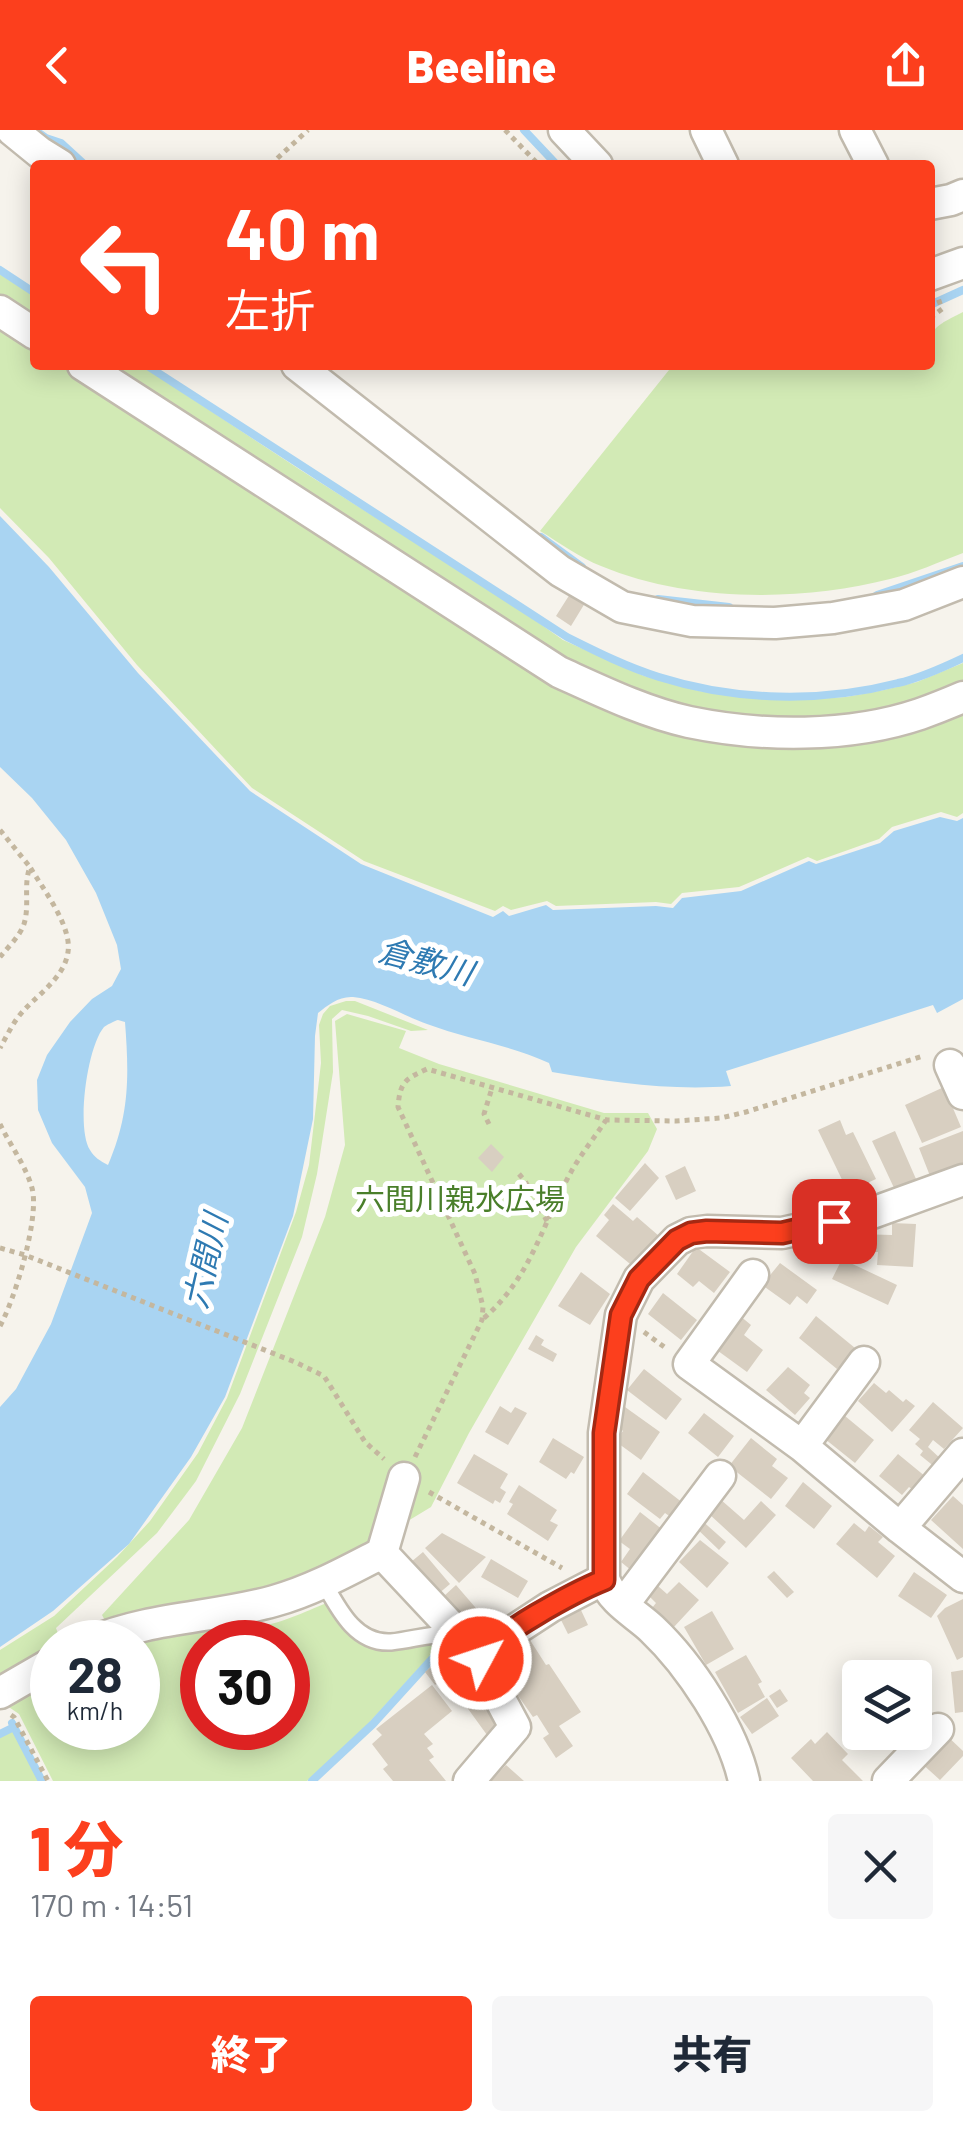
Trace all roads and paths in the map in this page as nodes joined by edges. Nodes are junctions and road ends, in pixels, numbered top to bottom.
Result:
1 (12, 130) edge
2 (308, 130) edge
3 (505, 130) edge
4 (564, 130) edge
5 (706, 130) edge
6 (856, 130) edge
7 (52, 160) edge
8 (275, 160) edge
9 (533, 160) edge
10 (593, 160) edge
11 (721, 160) edge
12 (870, 160) edge
13 (963, 194) edge
14 (935, 203) edge
15 (963, 263) edge
16 (935, 272) edge
17 (942, 309) dead end
18 (0, 311) edge
19 (935, 314) edge
20 (30, 331) edge
21 (91, 370) edge
22 (303, 370) edge
23 (963, 582) edge
24 (963, 697) edge
25 (0, 830) edge
26 (30, 867) junction
27 (0, 957) edge
28 (0, 1048) edge
29 (940, 1060) joint
30 (492, 1088) junction
31 (963, 1094) edge
32 (606, 1120) junction
33 (0, 1124) edge
34 (489, 1124) dead end
35 (518, 1174) dead end
36 (963, 1180) edge
37 (474, 1182) dead end
38 (444, 1207) junction
39 (548, 1223) junction
40 (0, 1248) edge
41 (24, 1255) junction
42 (753, 1275) dead end
43 (621, 1315) junction
44 (482, 1320) junction
45 (0, 1326) edge
46 (864, 1362) dead end
47 (690, 1364) junction
48 (802, 1446) junction
49 (963, 1454) edge
50 (720, 1476) dead end
51 (404, 1478) junction
52 (900, 1528) junction
53 (382, 1553) junction
54 (963, 1576) edge
55 (604, 1580) junction
56 (324, 1583) junction
57 (623, 1605) junction
58 (160, 1622) edge
59 (458, 1634) junction
60 (484, 1650) junction
61 (30, 1676) edge
62 (0, 1693) edge
63 (0, 1707) edge
64 (938, 1729) dead end
65 (48, 1781) edge
66 (469, 1781) edge
67 (744, 1781) edge
68 (888, 1781) edge

1 - 7 street
2 - 8 path
3 - 9 path
4 - 10 street
5 - 11 street
6 - 12 street
13 - 14 street
15 - 16 street
17 - 19 path
18 - 20 street
21 - 24 street
22 - 23 street
25 - 26 path
26 - 27 path
26 - 28 path
29 - 31 street
29 - 32 path
30 - 32 path
30 - 34 path
30 - 38 path
32 - 39 path
33 - 41 path
35 - 39 path
36 - 43 street
37 - 38 path
38 - 44 path
39 - 44 path
40 - 41 path
41 - 45 path
41 - 51 path
42 - 47 street
43 - 47 path
43 - 55 street
44 - 51 path
46 - 48 street
47 - 48 street
48 - 52 street
49 - 52 street
50 - 57 street
51 - 53 street
52 - 54 street
53 - 56 street
53 - 59 street
55 - 57 street
55 - 60 street
56 - 58 street
56 - 59 lane
57 - 67 street
59 - 60 street
60 - 66 street
61 - 62 street
63 - 65 path
64 - 68 street

